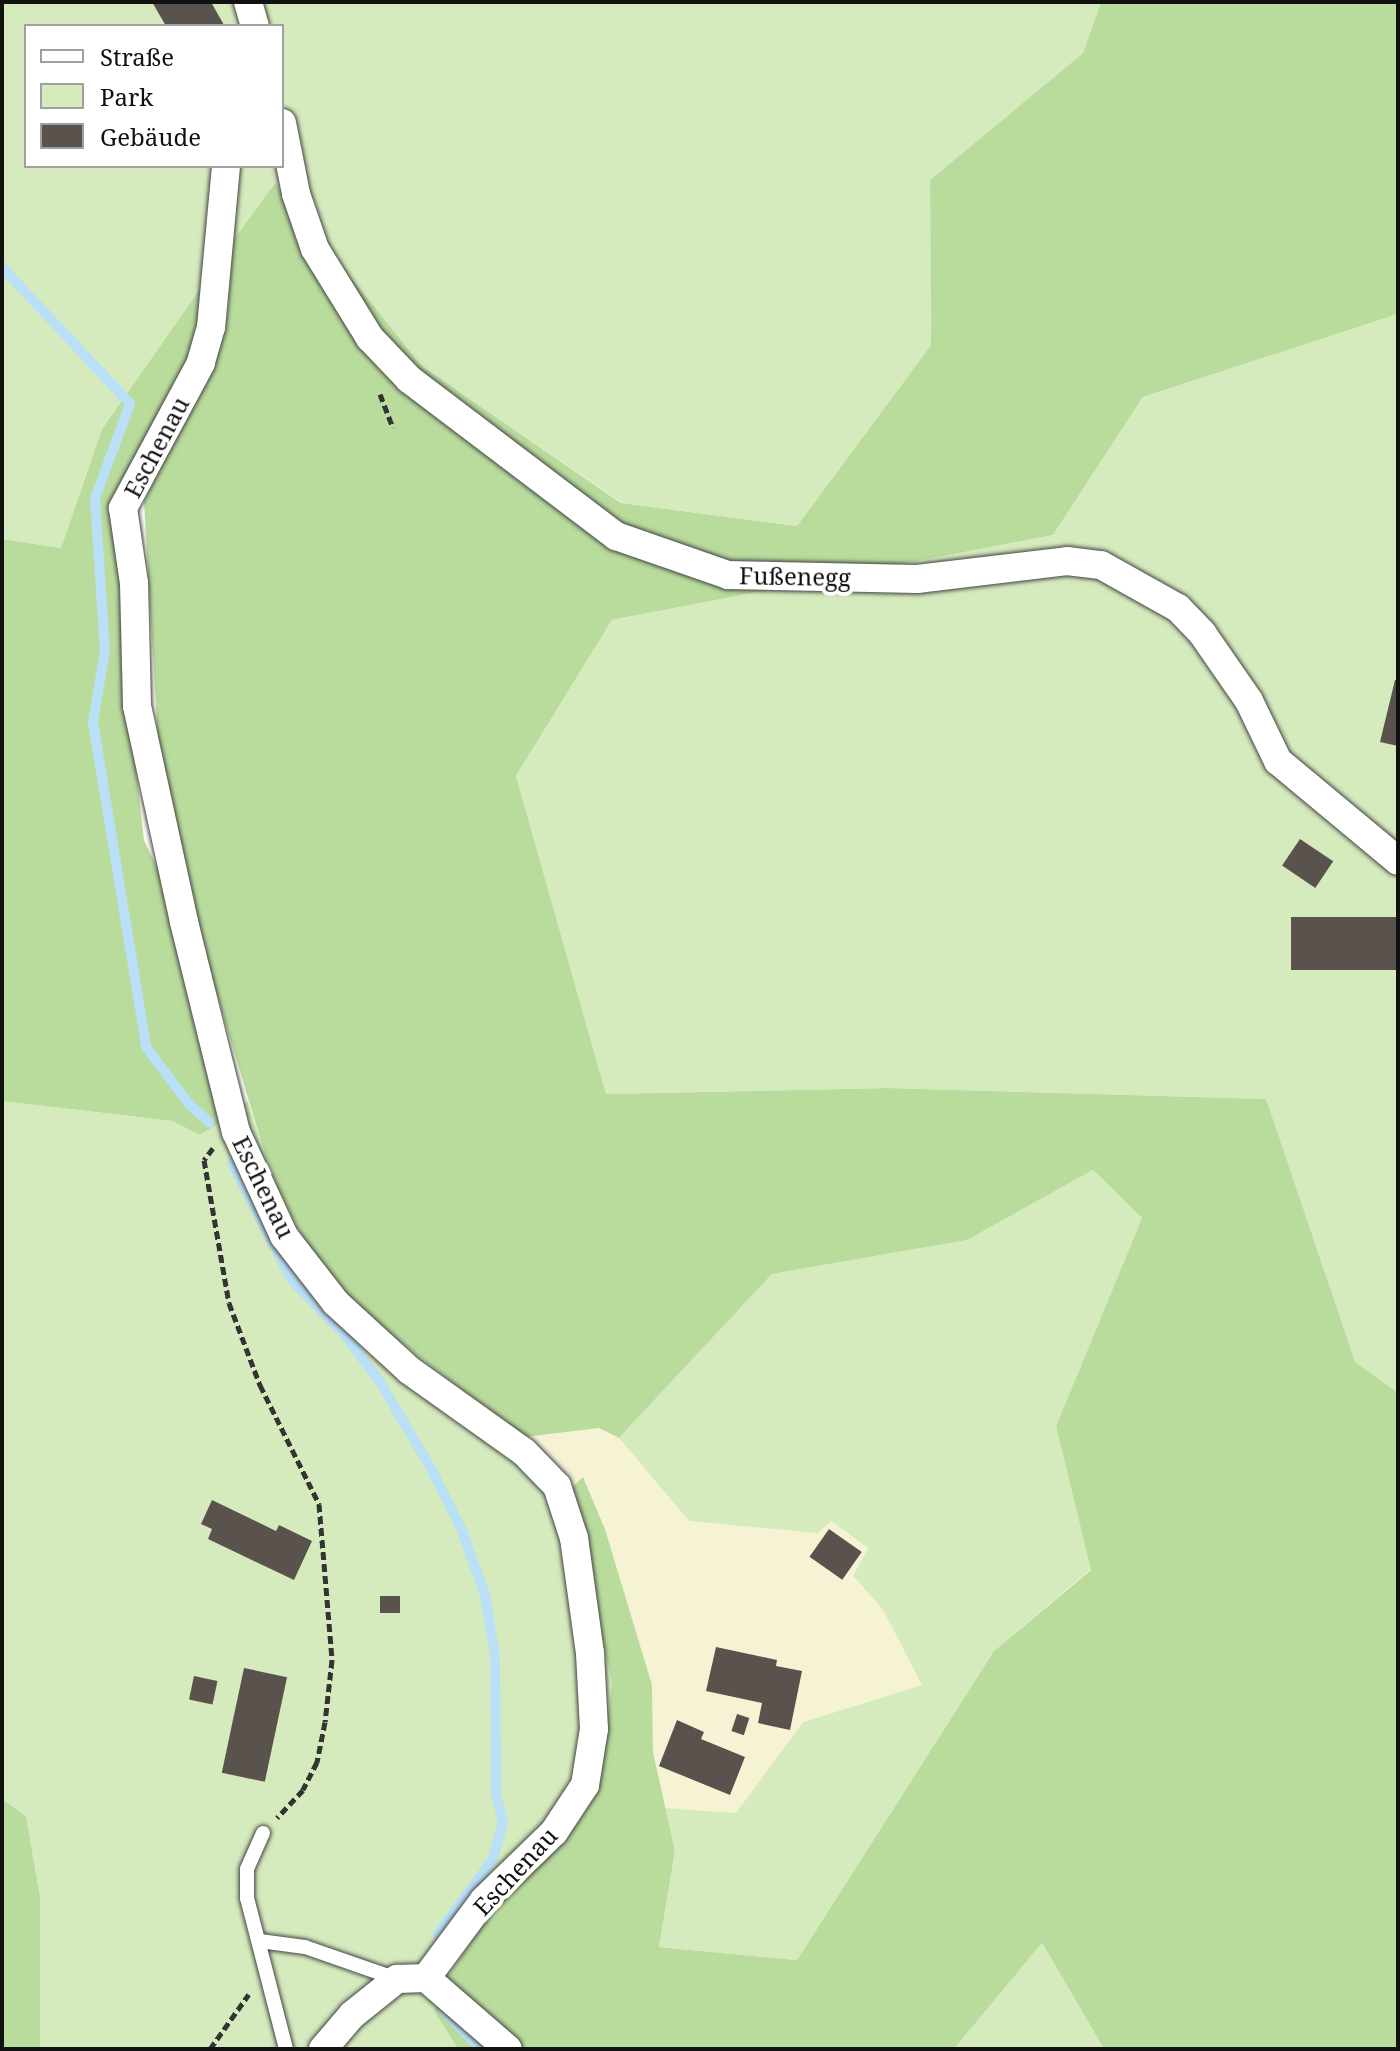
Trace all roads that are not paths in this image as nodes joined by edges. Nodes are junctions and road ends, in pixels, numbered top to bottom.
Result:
1 (248, 2) edge
2 (254, 24) edge
3 (284, 133) edge
4 (226, 168) edge
5 (1398, 861) edge
6 (263, 1833) road end
7 (260, 1941) junction
8 (426, 1978) junction
9 (397, 1979) junction
10 (286, 2049) edge
11 (323, 2049) edge
12 (508, 2049) edge

1 - 2 street
3 - 5 street, Fußenegg
4 - 8 street, Eschenau
6 - 7 lane
7 - 9 lane
7 - 10 lane
8 - 9 street
8 - 12 street
9 - 11 street

